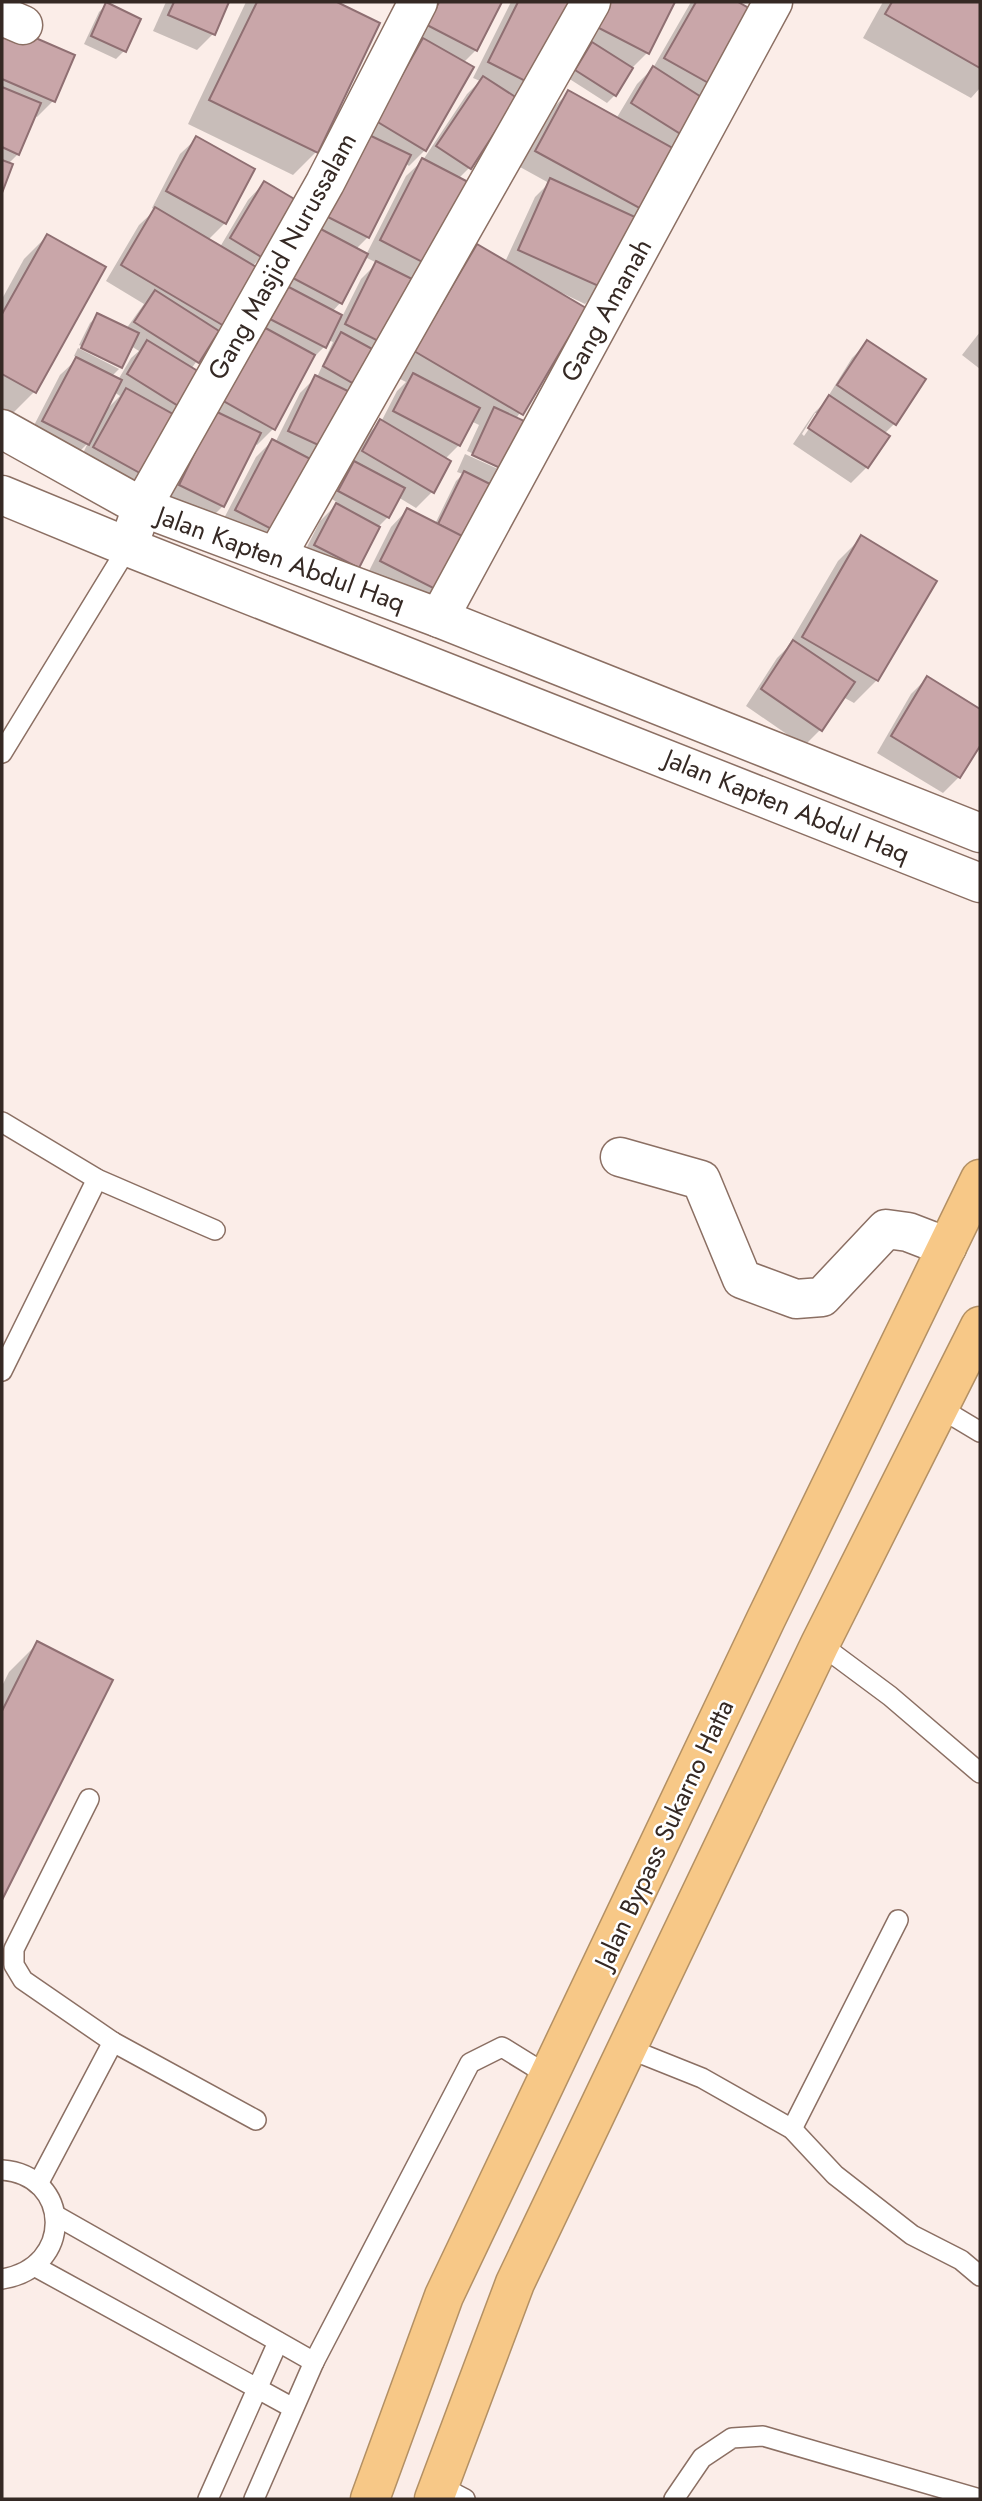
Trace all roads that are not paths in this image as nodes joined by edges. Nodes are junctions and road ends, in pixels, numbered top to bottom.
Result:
1 (591, 2) edge
2 (773, 2) edge
3 (411, 4) edge
4 (2, 429) edge
5 (2, 495) edge
6 (142, 508) junction
7 (128, 547) junction
8 (276, 557) junction
9 (439, 618) junction
10 (570, 668) junction
11 (599, 708) junction
12 (555, 715) junction
13 (2, 753) edge
14 (980, 832) edge
15 (979, 876) edge
16 (2, 1122) edge
17 (620, 1157) dead end
18 (97, 1179) junction
19 (980, 1179) edge
20 (215, 1230) dead end
21 (947, 1247) junction
22 (980, 1326) edge
23 (2, 1371) edge
24 (940, 1408) junction
25 (980, 1432) edge
26 (766, 1619) junction
27 (820, 1644) junction
28 (980, 1773) edge
29 (89, 1799) dead end
30 (898, 1920) dead end
31 (113, 2042) junction
32 (627, 2048) junction
33 (549, 2076) junction
34 (256, 2120) dead end
35 (792, 2129) junction
36 (2, 2170) edge
37 (38, 2183) junction
38 (55, 2215) junction
39 (36, 2267) junction
40 (980, 2276) edge
41 (2, 2279) edge
42 (278, 2342) junction
43 (314, 2362) junction
44 (255, 2389) junction
45 (293, 2408) junction
46 (446, 2494) edge
47 (208, 2499) edge
48 (254, 2499) edge
49 (370, 2499) edge
50 (674, 2499) edge
51 (980, 2499) edge

1 - 8 street
2 - 9 street, Gang Amanah
3 - 6 street, Gang Masjid Nurussalam
4 - 6 street, Jalan Kapten Abdul Haq
5 - 7 street, Jalan Kapten Abdul Haq
6 - 7 street, Gang Masjid Nurussalam
6 - 8 street, Jalan Kapten Abdul Haq
7 - 12 street, Jalan Kapten Abdul Haq
7 - 13 lane
8 - 9 street, Jalan Kapten Abdul Haq
9 - 10 street, Jalan Kapten Abdul Haq
10 - 11 street
10 - 14 street, Jalan Kapten Abdul Haq
11 - 12 street
11 - 15 street, Jalan Kapten Abdul Haq
12 - 15 street, Jalan Kapten Abdul Haq
16 - 18 lane
17 - 21 street
18 - 20 lane
18 - 23 lane
19 - 21 highway, Jalan Bypass Sukarno Hatta
21 - 26 highway, Jalan Bypass Sukarno Hatta
22 - 24 highway
24 - 25 lane
24 - 27 highway
26 - 27 highway
26 - 33 highway, Jalan Bypass Sukarno Hatta
27 - 28 lane
27 - 32 highway
29 - 31 lane
30 - 35 lane
31 - 34 lane
31 - 37 lane
32 - 35 lane
32 - 46 highway
33 - 43 lane
33 - 49 highway, Jalan Bypass Sukarno Hatta
35 - 40 lane
36 - 37 lane
37 - 38 lane
38 - 39 lane
38 - 42 lane
39 - 41 lane
39 - 44 lane
42 - 43 lane
42 - 44 lane
43 - 45 lane
44 - 45 lane
44 - 47 lane
45 - 48 lane
50 - 51 lane

